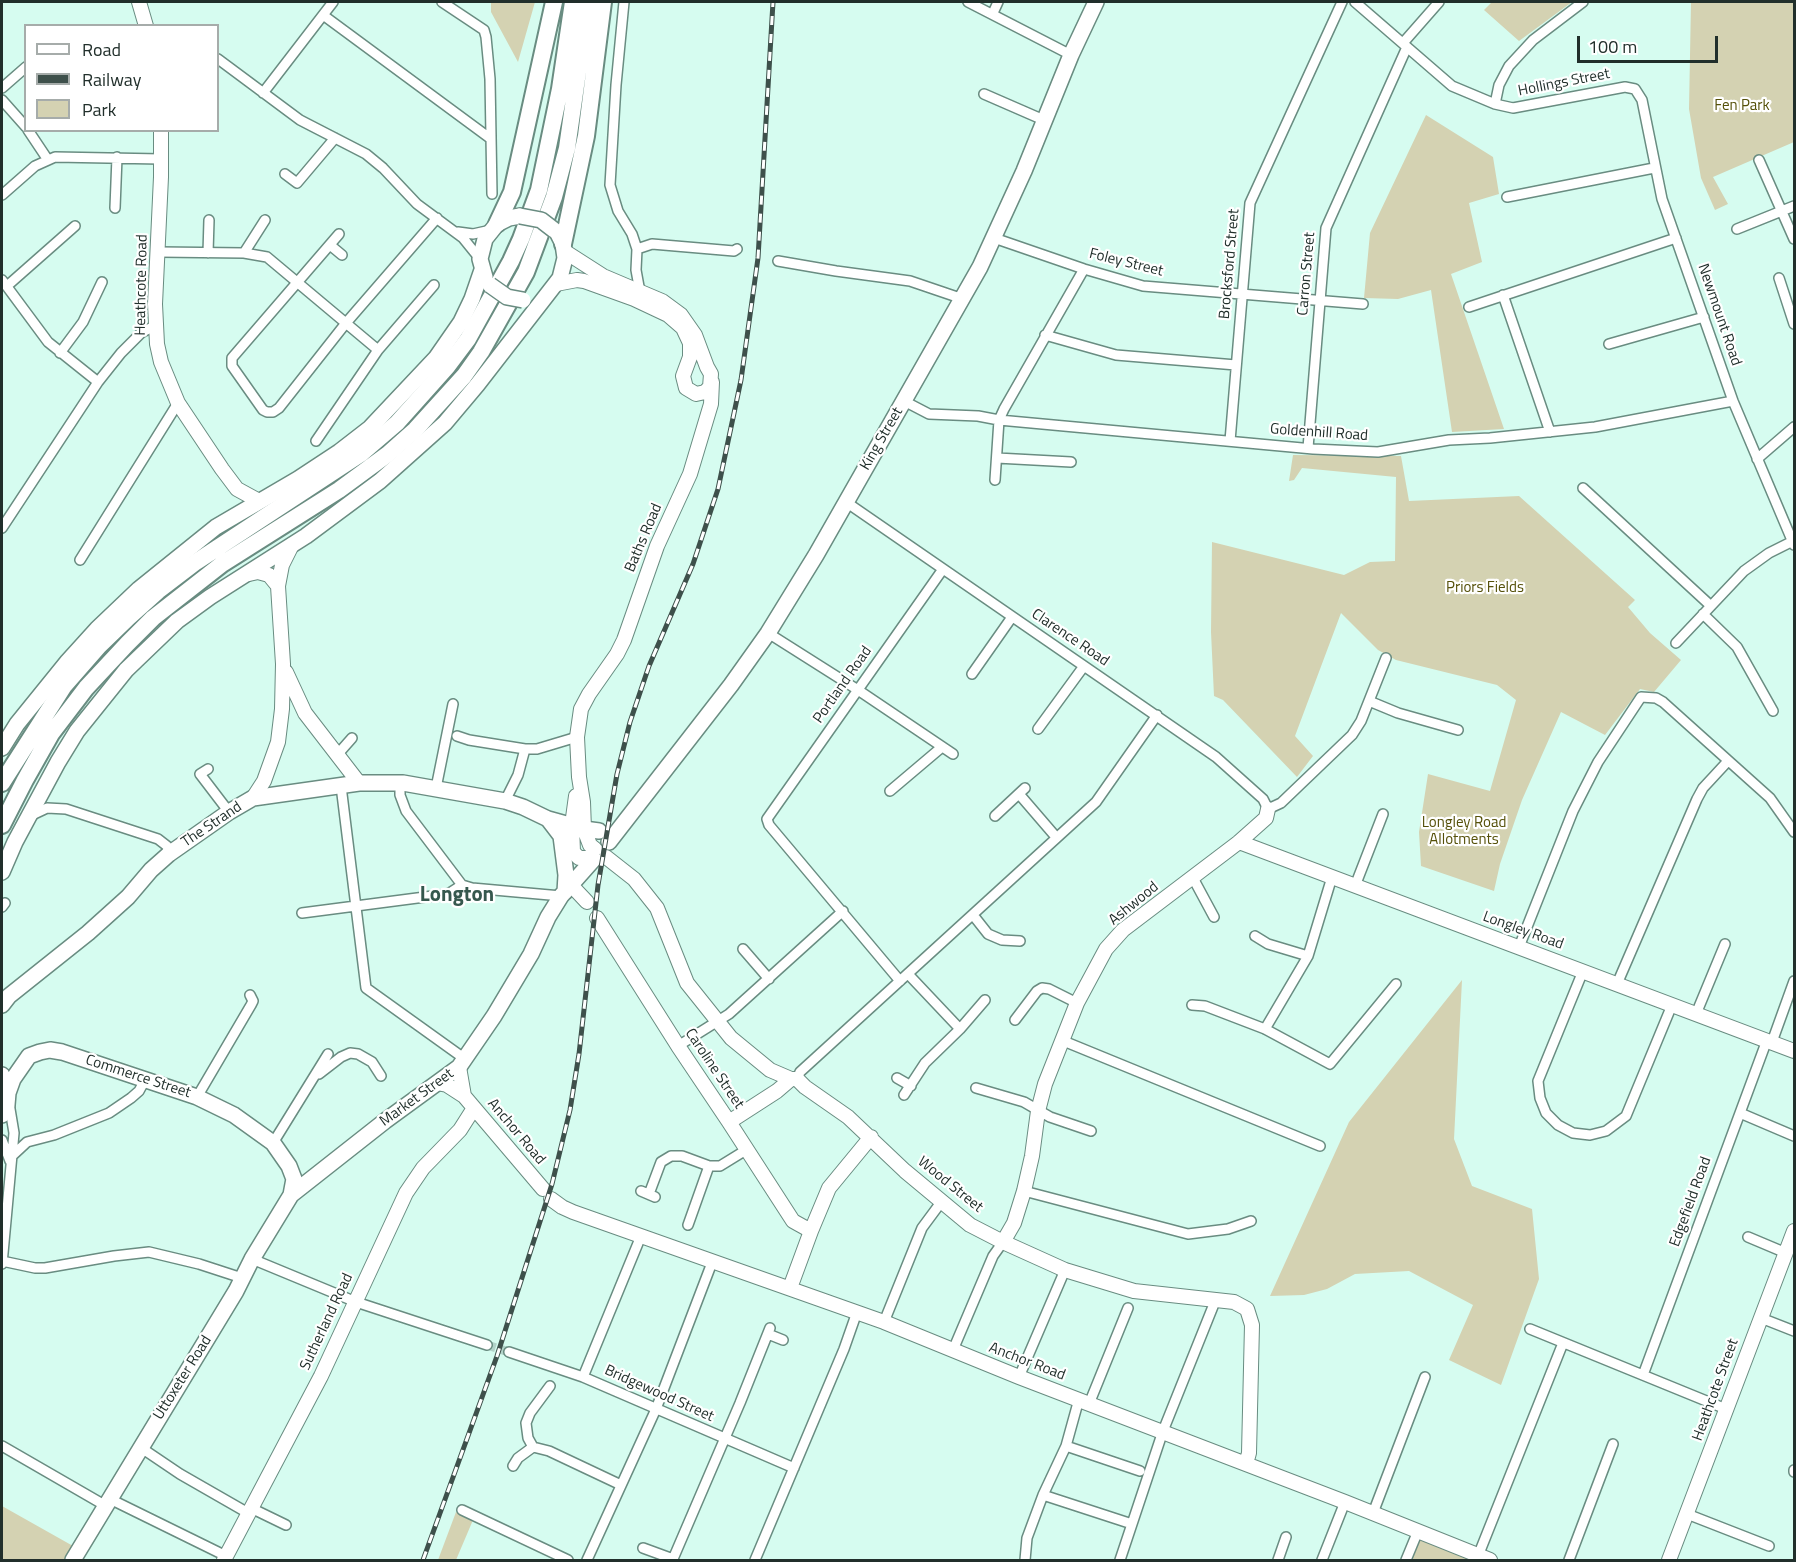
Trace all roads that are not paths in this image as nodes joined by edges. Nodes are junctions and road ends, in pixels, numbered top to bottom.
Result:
1 (139, 2) edge
2 (333, 2) edge
3 (442, 2) edge
4 (554, 2) edge
5 (573, 2) edge
6 (588, 2) edge
7 (603, 2) edge
8 (624, 2) edge
9 (969, 2) edge
10 (998, 2) edge
11 (1096, 2) edge
12 (1342, 2) edge
13 (1355, 2) edge
14 (1438, 2) edge
15 (1583, 2) edge
16 (993, 13) junction
17 (322, 15) junction
18 (145, 24) edge
19 (1405, 45) junction
20 (1071, 56) junction
21 (219, 59) edge
22 (24, 69) edge
23 (2, 88) edge
24 (1635, 89) joint
25 (263, 93) junction
26 (984, 94) dead end
27 (2, 100) edge
28 (1495, 104) junction
29 (1046, 122) junction
30 (24, 125) edge
31 (29, 132) edge
32 (161, 132) edge
33 (335, 138) junction
34 (491, 139) junction
35 (117, 157) junction
36 (161, 159) junction
37 (48, 160) junction
38 (1759, 160) dead end
39 (1654, 168) junction
40 (285, 174) dead end
41 (492, 194) dead end
42 (2, 195) edge
43 (1507, 197) dead end
44 (1794, 206) edge
45 (115, 208) dead end
46 (1782, 211) junction
47 (437, 218) junction
48 (209, 220) dead end
49 (265, 220) dead end
50 (75, 226) dead end
51 (494, 227) junction
52 (1737, 229) dead end
53 (455, 232) junction
54 (339, 234) dead end
55 (994, 238) junction
56 (1676, 238) junction
57 (1794, 239) edge
58 (330, 246) junction
59 (564, 248) junction
60 (637, 249) junction
61 (737, 249) dead end
62 (159, 252) junction
63 (208, 253) junction
64 (244, 253) junction
65 (342, 255) dead end
66 (778, 261) dead end
67 (481, 264) junction
68 (1084, 269) junction
69 (636, 270) junction
70 (1779, 278) dead end
71 (299, 281) junction
72 (102, 282) dead end
73 (617, 282) junction
74 (4, 283) edge
75 (434, 285) dead end
76 (551, 288) junction
77 (640, 292) junction
78 (426, 294) junction
79 (1243, 295) junction
80 (1503, 296) junction
81 (963, 299) junction
82 (434, 302) dead end
83 (1319, 302) junction
84 (1363, 304) dead end
85 (1469, 307) dead end
86 (1704, 316) junction
87 (346, 323) junction
88 (1794, 324) edge
89 (156, 325) junction
90 (1045, 335) junction
91 (1610, 344) dead end
92 (378, 350) junction
93 (60, 353) junction
94 (1236, 365) junction
95 (707, 367) junction
96 (686, 370) junction
97 (98, 382) junction
98 (712, 382) junction
99 (693, 392) junction
100 (904, 401) junction
101 (1733, 401) junction
102 (178, 403) junction
103 (336, 410) junction
104 (345, 416) dead end
105 (705, 420) junction
106 (999, 420) junction
107 (1794, 427) edge
108 (1550, 432) junction
109 (316, 441) dead end
110 (1230, 441) junction
111 (1308, 448) junction
112 (997, 458) junction
113 (1757, 459) junction
114 (1071, 462) dead end
115 (995, 480) dead end
116 (1583, 488) dead end
117 (237, 489) junction
118 (259, 501) junction
119 (846, 502) junction
120 (235, 514) junction
121 (2, 528) edge
122 (1794, 543) edge
123 (292, 545) junction
124 (80, 560) dead end
125 (943, 569) junction
126 (249, 574) junction
127 (278, 586) junction
128 (1711, 606) junction
129 (1703, 614) junction
130 (1012, 617) junction
131 (768, 633) junction
132 (1676, 643) dead end
133 (1386, 658) dead end
134 (283, 664) junction
135 (1084, 666) junction
136 (972, 674) dead end
137 (858, 690) junction
138 (1369, 701) junction
139 (453, 704) dead end
140 (282, 709) junction
141 (1773, 711) dead end
142 (305, 713) junction
143 (1157, 715) junction
144 (1038, 729) dead end
145 (1458, 730) dead end
146 (457, 736) dead end
147 (577, 737) junction
148 (352, 738) dead end
149 (2, 746) edge
150 (942, 747) junction
151 (525, 749) junction
152 (953, 754) dead end
153 (337, 755) junction
154 (1728, 761) junction
155 (208, 769) dead end
156 (2, 783) edge
157 (359, 783) junction
158 (403, 783) junction
159 (341, 786) junction
160 (436, 788) junction
161 (890, 791) dead end
162 (253, 798) junction
163 (505, 801) junction
164 (1268, 809) junction
165 (229, 812) junction
166 (1383, 814) dead end
167 (995, 816) dead end
168 (28, 817) junction
169 (548, 819) junction
170 (2, 825) edge
171 (1794, 832) edge
172 (1056, 837) junction
173 (599, 840) junction
174 (1239, 842) junction
175 (169, 854) junction
176 (2, 872) edge
177 (1332, 877) junction
178 (1193, 878) junction
179 (462, 885) junction
180 (1355, 886) junction
181 (565, 891) junction
182 (587, 902) dead end
183 (356, 907) junction
184 (843, 911) junction
185 (302, 913) dead end
186 (974, 915) junction
187 (1214, 917) dead end
188 (597, 918) dead end
189 (1255, 936) dead end
190 (1020, 941) dead end
191 (1725, 944) dead end
192 (1519, 947) junction
193 (743, 949) dead end
194 (1308, 957) junction
195 (1583, 971) junction
196 (908, 974) junction
197 (769, 979) junction
198 (900, 981) junction
199 (1794, 981) edge
200 (1396, 984) dead end
201 (1617, 984) junction
202 (249, 995) dead end
203 (4, 996) edge
204 (985, 1000) dead end
205 (1077, 1003) junction
206 (1192, 1005) dead end
207 (1672, 1005) junction
208 (1696, 1014) junction
209 (1016, 1020) dead end
210 (715, 1021) junction
211 (960, 1029) junction
212 (1265, 1029) junction
213 (1061, 1040) junction
214 (1770, 1041) junction
215 (678, 1046) junction
216 (1794, 1051) edge
217 (328, 1054) dead end
218 (462, 1063) junction
219 (2, 1075) edge
220 (381, 1076) dead end
221 (314, 1077) junction
222 (897, 1078) dead end
223 (794, 1079) junction
224 (145, 1080) junction
225 (437, 1083) junction
226 (911, 1086) junction
227 (976, 1088) dead end
228 (904, 1095) dead end
229 (8, 1096) junction
230 (197, 1096) junction
231 (464, 1096) junction
232 (474, 1107) junction
233 (1038, 1111) junction
234 (1740, 1113) junction
235 (2, 1115) edge
236 (729, 1122) junction
237 (1091, 1131) dead end
238 (1794, 1136) edge
239 (872, 1137) junction
240 (2, 1140) edge
241 (275, 1146) junction
242 (1320, 1146) dead end
243 (746, 1150) junction
244 (12, 1155) junction
245 (12, 1166) junction
246 (709, 1166) junction
247 (321, 1172) junction
248 (1024, 1191) junction
249 (648, 1194) dead end
250 (291, 1195) junction
251 (942, 1201) junction
252 (1251, 1221) dead end
253 (688, 1225) dead end
254 (811, 1231) junction
255 (1794, 1231) edge
256 (641, 1236) junction
257 (1748, 1237) dead end
258 (1003, 1242) junction
259 (1786, 1252) junction
260 (252, 1259) junction
261 (2, 1260) edge
262 (713, 1260) junction
263 (1065, 1270) junction
264 (242, 1278) junction
265 (790, 1288) junction
266 (1216, 1299) junction
267 (356, 1302) junction
268 (1128, 1308) dead end
269 (857, 1312) junction
270 (1761, 1318) junction
271 (884, 1322) junction
272 (1530, 1329) dead end
273 (1794, 1330) edge
274 (783, 1340) dead end
275 (1563, 1343) junction
276 (487, 1345) tunnel mouth
277 (953, 1350) junction
278 (509, 1352) tunnel mouth
279 (1643, 1375) junction
280 (584, 1377) junction
281 (1019, 1377) junction
282 (1425, 1377) dead end
283 (550, 1386) dead end
284 (531, 1391) dead end
285 (541, 1398) junction
286 (1084, 1402) junction
287 (656, 1409) junction
288 (1726, 1409) junction
289 (1163, 1431) junction
290 (725, 1439) junction
291 (1613, 1444) dead end
292 (2, 1446) edge
293 (1065, 1446) junction
294 (140, 1447) junction
295 (533, 1447) junction
296 (1246, 1464) junction
297 (513, 1466) dead end
298 (794, 1468) junction
299 (1140, 1471) dead end
300 (621, 1485) junction
301 (1043, 1495) junction
302 (1345, 1502) junction
303 (108, 1503) junction
304 (462, 1510) dead end
305 (250, 1511) junction
306 (1373, 1513) junction
307 (1688, 1514) junction
308 (1132, 1524) junction
309 (286, 1525) dead end
310 (1418, 1531) junction
311 (1286, 1537) dead end
312 (1769, 1546) dead end
313 (643, 1548) dead end
314 (546, 1551) junction
315 (225, 1558) edge
316 (1484, 1558) edge
317 (73, 1560) edge
318 (542, 1560) edge
319 (568, 1560) edge
320 (587, 1560) edge
321 (755, 1560) edge
322 (1025, 1560) edge
323 (1120, 1560) edge
324 (1278, 1560) edge
325 (1322, 1560) edge
326 (1406, 1560) edge
327 (1569, 1560) edge
328 (1669, 1560) edge

1 - 18 street
2 - 17 street
3 - 34 street
4 - 51 highway
5 - 156 highway
6 - 170 highway
7 - 59 highway
8 - 60 street
9 - 16 street
10 - 16 street
11 - 20 main road, King Street
12 - 79 street, Brocksford Street
13 - 19 street, Hollings Street
14 - 19 street, Carron Street
15 - 28 street
16 - 20 street
17 - 25 street
17 - 34 street
19 - 28 street, Hollings Street
19 - 83 street, Carron Street
20 - 29 main road, King Street
21 - 25 street
22 - 23 street
24 - 28 street, Hollings Street
24 - 39 street, Newmount Road
25 - 33 street
26 - 29 street
27 - 30 street
29 - 55 main road, King Street
31 - 37 street
32 - 36 street, Heathcote Road
33 - 40 street
33 - 47 street
34 - 41 street
35 - 36 street
35 - 37 street
35 - 45 street
36 - 62 street, Heathcote Road
37 - 42 street
38 - 46 street
39 - 43 street
39 - 56 street, Newmount Road
44 - 46 street
46 - 52 street
46 - 57 street
47 - 53 street
47 - 87 street
48 - 63 street
49 - 64 street
50 - 74 street
51 - 53 street
51 - 59 main road, bridge
51 - 67 main road
53 - 67 street
54 - 58 street
55 - 68 street, Foley Street
55 - 81 main road, King Street
56 - 80 street
56 - 86 street, Newmount Road
58 - 65 street
58 - 71 street
59 - 73 street, Baths Road
59 - 76 main road
60 - 61 street
60 - 69 street
62 - 63 street
62 - 89 street, Heathcote Road
63 - 64 street
64 - 71 street
66 - 81 street
67 - 76 main road, bridge
67 - 118 main road
68 - 79 street, Foley Street
68 - 90 street
69 - 73 street
69 - 77 street
70 - 88 street
71 - 87 street
71 - 87 street
72 - 93 street
73 - 77 street, Baths Road
74 - 93 street
75 - 78 street
76 - 96 street
76 - 123 main road
77 - 95 street, Baths Road
78 - 82 street
78 - 92 street
79 - 83 street, Foley Street
79 - 94 street, Brocksford Street
80 - 85 street
80 - 108 street
81 - 100 main road, King Street
83 - 84 street, Foley Street
83 - 111 street, Carron Street
86 - 91 street
86 - 101 street, Newmount Road
87 - 92 street
89 - 97 street
89 - 102 street, Heathcote Road
90 - 94 street
90 - 106 street
92 - 103 street
93 - 97 street
94 - 110 street, Brocksford Street
95 - 96 street
95 - 98 street, Baths Road
96 - 99 street
97 - 121 street
98 - 99 street
98 - 105 street, Baths Road
99 - 105 street
100 - 106 street, Goldenhill Road
100 - 119 main road, King Street
101 - 108 street, Goldenhill Road
101 - 113 street, Newmount Road
102 - 117 street, Heathcote Road
102 - 124 street
103 - 104 street
103 - 109 street
105 - 147 street, Baths Road
106 - 110 street, Goldenhill Road
106 - 112 street
107 - 113 street
108 - 111 street, Goldenhill Road
110 - 111 street, Goldenhill Road
112 - 114 street
112 - 115 street
113 - 122 street, Newmount Road
116 - 128 street
117 - 118 street, Heathcote Road
117 - 120 street
118 - 120 main road
119 - 125 street, Clarence Road
119 - 131 main road, King Street
120 - 149 main road
122 - 128 street
123 - 126 main road
123 - 127 street
125 - 130 street, Clarence Road
125 - 137 street, Portland Road
126 - 127 street
126 - 168 main road
127 - 134 street
128 - 129 street
129 - 132 street
129 - 141 street
130 - 135 street, Clarence Road
130 - 136 street
131 - 137 street
131 - 173 main road, King Street
133 - 138 street, Ashwood
134 - 140 street
134 - 142 street
135 - 143 street, Clarence Road
135 - 144 street
137 - 150 street
137 - 184 street, Portland Road
138 - 145 street
138 - 164 street, Ashwood
139 - 160 street
140 - 142 street
140 - 162 street
142 - 153 street
143 - 164 street, Clarence Road
143 - 172 street
146 - 151 street
147 - 151 street
147 - 173 street, Baths Road
148 - 153 street
150 - 152 street
150 - 161 street
151 - 163 street
153 - 157 street
154 - 171 street
154 - 192 street
154 - 201 street
155 - 165 street
157 - 158 main road, The Strand
157 - 159 main road, The Strand
158 - 160 main road, The Strand
158 - 179 street
159 - 162 main road, The Strand
159 - 183 street
160 - 163 main road, The Strand
162 - 165 main road, The Strand
163 - 169 main road, The Strand
164 - 174 street, Ashwood
165 - 175 main road, The Strand
166 - 180 street
167 - 172 street
168 - 175 street
168 - 176 main road
169 - 173 main road, The Strand
169 - 181 main road
172 - 186 street
173 - 181 main road, King Street
173 - 210 street, Wood Street
174 - 177 street, Longley Road
174 - 178 street, Ashwood
175 - 203 main road, The Strand
177 - 180 street, Longley Road
177 - 194 street
178 - 187 street
178 - 205 street, Ashwood
179 - 181 street
179 - 183 street
180 - 192 street, Longley Road
181 - 182 street
181 - 218 main road, Market Street
183 - 185 street
183 - 218 street
184 - 197 street
184 - 198 street
186 - 190 street
186 - 196 street
188 - 215 street, Caroline Street
189 - 194 street
191 - 208 street
192 - 195 street, Longley Road
193 - 197 street
194 - 212 street
195 - 201 street, Longley Road
195 - 207 street
196 - 198 street
196 - 211 street
197 - 210 street
198 - 223 street
199 - 214 street, Edgefield Road
200 - 212 street
201 - 207 street, Longley Road
202 - 230 street
204 - 211 street
205 - 209 street
205 - 213 street, Ashwood
206 - 212 street
207 - 208 street, Longley Road
208 - 214 street, Longley Road
210 - 215 street
210 - 223 street, Wood Street
211 - 226 street
213 - 233 street, Ashwood
213 - 242 street
214 - 216 street, Longley Road
214 - 234 street, Edgefield Road
215 - 236 street, Caroline Street
217 - 221 street
218 - 225 main road, Market Street
218 - 231 street, Anchor Road
219 - 229 main road
220 - 221 street
221 - 241 street
222 - 226 street
223 - 236 street
223 - 239 street, Wood Street
224 - 229 main road, Commerce Street
224 - 230 main road, Commerce Street
224 - 244 street
225 - 231 street, Anchor Road
225 - 247 main road, Market Street
226 - 228 street
227 - 233 street
229 - 235 main road, Commerce Street
229 - 244 street
230 - 241 main road, Commerce Street
231 - 232 street, Anchor Road
232 - 256 street, Anchor Road
232 - 267 street, Sutherland Road
233 - 237 street
233 - 248 street, Ashwood
234 - 238 street
234 - 279 street, Edgefield Road
236 - 243 street, Caroline Street
239 - 251 street, Wood Street
239 - 254 street
240 - 245 street
241 - 247 main road, Commerce Street
241 - 250 main road, Commerce Street
243 - 246 street
243 - 254 street, Caroline Street
244 - 245 street
245 - 261 street
246 - 249 street
246 - 253 street
247 - 250 main road, Market Street
248 - 252 street
248 - 258 street, Ashwood
250 - 260 main road, Uttoxeter Road
251 - 258 street, Wood Street
251 - 271 street
254 - 265 street
255 - 259 street, Heathcote Street
256 - 262 street, Anchor Road
256 - 280 street
257 - 259 street
258 - 263 street, Wood Street
258 - 277 street
259 - 270 street, Heathcote Street
260 - 264 main road, Uttoxeter Road
260 - 267 street
261 - 264 street
262 - 265 street, Anchor Road
262 - 287 street
263 - 266 street, Wood Street
263 - 281 street
264 - 294 main road, Uttoxeter Road
265 - 269 street, Anchor Road
266 - 289 street
266 - 296 street, Wood Street
267 - 276 street
267 - 305 street, Sutherland Road
268 - 286 street
269 - 271 street, Anchor Road
269 - 298 street
270 - 273 street
270 - 288 street, Heathcote Street
271 - 277 street, Anchor Road
272 - 275 street
274 - 290 street
275 - 279 street
275 - 316 street
277 - 281 street, Anchor Road
278 - 280 street, Bridgewood Street
279 - 288 street
280 - 287 street, Bridgewood Street
281 - 286 street, Anchor Road
282 - 306 street
283 - 285 street
284 - 285 street
285 - 295 street
286 - 289 street, Anchor Road
286 - 293 street
287 - 290 street, Bridgewood Street
287 - 300 street
288 - 307 street, Heathcote Street
289 - 296 street, Anchor Road
289 - 308 street
290 - 298 street, Bridgewood Street
290 - 313 street
291 - 327 street
292 - 303 street
293 - 299 street
293 - 301 street
294 - 303 main road, Uttoxeter Road
294 - 305 street
295 - 297 street
295 - 300 street
296 - 302 street, Anchor Road
298 - 321 street
300 - 320 street
301 - 308 street
301 - 322 street
302 - 306 street, Anchor Road
302 - 325 street
303 - 315 street
303 - 317 main road, Uttoxeter Road
304 - 314 street
305 - 309 street
305 - 315 street, Sutherland Road
306 - 310 street, Anchor Road
307 - 312 street
307 - 328 street, Heathcote Street
308 - 323 street
310 - 316 street, Anchor Road
310 - 326 street
311 - 324 street
314 - 318 street
314 - 319 street

